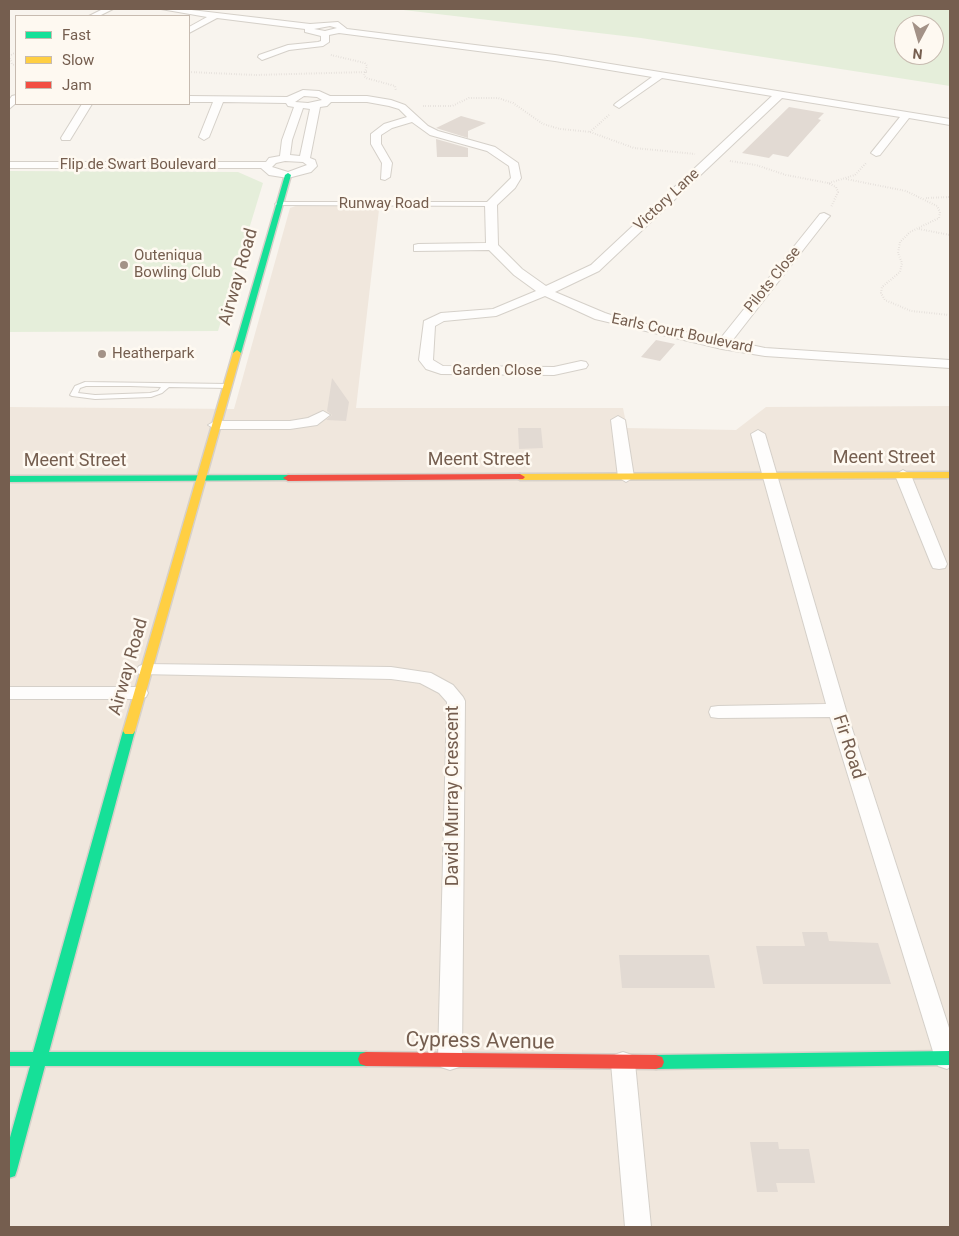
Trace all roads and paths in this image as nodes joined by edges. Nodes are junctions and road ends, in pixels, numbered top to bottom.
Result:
1 (109, 9) edge
2 (165, 9) edge
3 (95, 15) edge
4 (216, 15) junction
5 (310, 27) junction
6 (190, 29) edge
7 (342, 31) junction
8 (325, 34) junction
9 (320, 44) junction
10 (262, 57) dead end
11 (367, 72) junction
12 (190, 73) edge
13 (659, 76) junction
14 (394, 95) dead end
15 (780, 95) junction
16 (190, 99) edge
17 (220, 99) junction
18 (328, 99) junction
19 (289, 100) junction
20 (86, 105) edge
21 (619, 105) joint
22 (299, 106) junction
23 (316, 106) junction
24 (421, 106) dead end
25 (907, 115) junction
26 (415, 118) junction
27 (950, 122) edge
28 (590, 132) junction
29 (204, 137) dead end
30 (66, 138) dead end
31 (876, 153) joint
32 (285, 158) junction
33 (711, 158) junction
34 (305, 159) junction
35 (9, 165) edge
36 (266, 165) junction
37 (288, 175) junction
38 (385, 177) dead end
39 (846, 178) junction
40 (828, 183) junction
41 (950, 197) edge
42 (926, 198) junction
43 (278, 204) junction
44 (491, 204) junction
45 (824, 216) joint
46 (917, 229) junction
47 (950, 235) edge
48 (492, 246) junction
49 (418, 248) dead end
50 (546, 292) junction
51 (950, 315) edge
52 (722, 344) junction
53 (950, 364) edge
54 (581, 365) dead end
55 (167, 385) junction
56 (228, 386) junction
57 (323, 416) dead end
58 (618, 420) dead end
59 (215, 425) junction
60 (758, 434) dead end
61 (950, 475) edge
62 (769, 476) junction
63 (903, 476) junction
64 (626, 477) junction
65 (9, 478) edge
66 (202, 478) junction
67 (939, 564) dead end
68 (145, 670) junction
69 (139, 692) junction
70 (9, 693) edge
71 (837, 710) junction
72 (718, 712) dead end
73 (949, 1058) edge
74 (9, 1059) edge
75 (41, 1059) junction
76 (450, 1059) junction
77 (623, 1063) junction
78 (9, 1170) edge
79 (638, 1227) edge

1 - 3 street
2 - 4 street
4 - 5 street
4 - 6 street
5 - 7 street
5 - 8 street
7 - 8 street
7 - 13 street
8 - 9 street
9 - 10 street
9 - 11 path
11 - 12 path
11 - 14 path
13 - 15 street
13 - 21 street
15 - 25 street
15 - 33 street, Victory Lane
16 - 17 street
17 - 19 street
17 - 29 street
18 - 19 street
18 - 23 street
18 - 26 street
19 - 22 street
20 - 30 street
21 - 28 path
22 - 23 street
22 - 32 street
23 - 34 street
24 - 28 path
25 - 27 street
25 - 31 street
26 - 38 street
26 - 44 street
28 - 33 path
31 - 39 path
32 - 34 street
32 - 36 street
33 - 40 path
33 - 50 street, Victory Lane
34 - 37 street
35 - 36 street, Flip de Swart Boulevard
36 - 37 street
37 - 43 street, Airway Road
39 - 40 path
39 - 42 path
40 - 45 path
41 - 42 path
42 - 46 path
43 - 44 lane, Runway Road
43 - 56 street, Airway Road
44 - 48 street
45 - 52 street, Pilots Close
46 - 47 path
46 - 51 path
48 - 49 street
48 - 50 street, Earls Court Boulevard
50 - 52 street, Earls Court Boulevard
50 - 54 street, Garden Close
52 - 53 street, Earls Court Boulevard
55 - 55 lane
55 - 56 lane
56 - 59 street, Airway Road
57 - 59 street
58 - 64 street
59 - 66 street, Airway Road
60 - 62 street, Fir Road
61 - 63 street, Meent Street
62 - 63 street, Meent Street
62 - 64 street, Meent Street
62 - 71 street, Fir Road
63 - 67 street
64 - 66 street, Meent Street
65 - 66 street, Meent Street
66 - 68 street, Airway Road
68 - 69 street, Airway Road
68 - 76 street, David Murray Crescent
69 - 70 street
69 - 75 street, Airway Road
71 - 72 street
71 - 73 street, Fir Road
73 - 77 street, Cypress Avenue
74 - 75 street, Cypress Avenue
75 - 76 street, Cypress Avenue
75 - 78 street, Airway Road
76 - 77 street, Cypress Avenue
77 - 79 street

